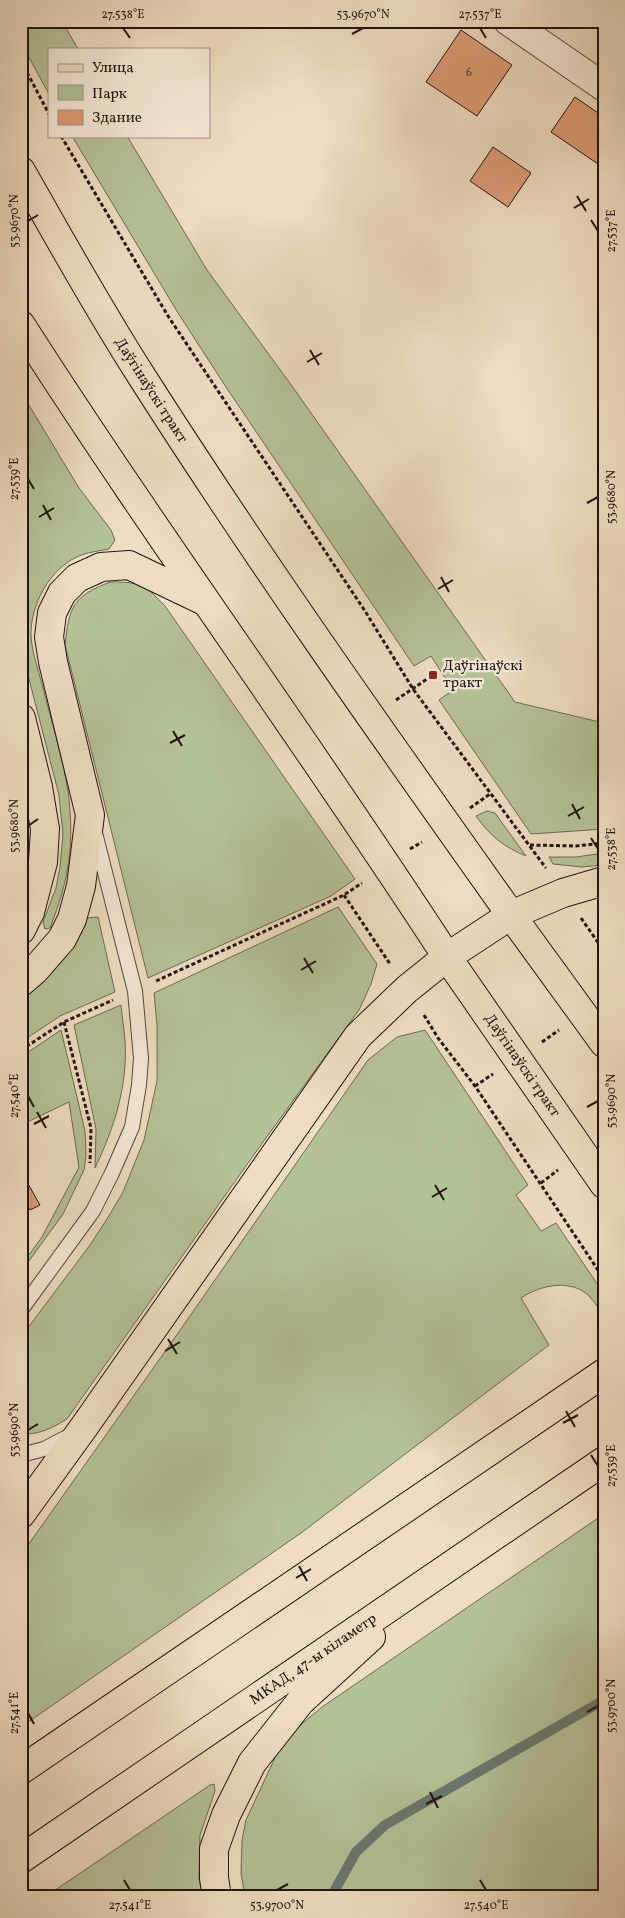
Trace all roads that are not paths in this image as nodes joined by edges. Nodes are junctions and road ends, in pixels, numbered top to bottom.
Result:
1 (508, 21) edge
2 (604, 87) edge
3 (21, 171) edge
4 (21, 325) edge
5 (204, 601) junction
6 (21, 718) edge
7 (90, 815) junction
8 (604, 881) edge
9 (511, 915) junction
10 (21, 930) edge
11 (447, 957) junction
12 (21, 982) edge
13 (604, 1043) edge
14 (604, 1184) edge
15 (21, 1310) edge
16 (604, 1373) edge
17 (84, 1427) junction
18 (21, 1455) edge
19 (604, 1461) edge
20 (21, 1514) edge
21 (445, 1570) junction
22 (21, 1770) edge
23 (21, 1859) edge
24 (217, 1897) edge

1 - 2 street
3 - 9 main road, Даўгінаўскі тракт
4 - 5 main road, Даўгінаўскі тракт
5 - 7 main road
5 - 11 main road, Даўгінаўскі тракт
6 - 10 main road
7 - 12 main road
7 - 15 lane
8 - 9 main road
9 - 11 main road
9 - 13 main road, Даўгінаўскі тракт
11 - 14 main road, Даўгінаўскі тракт
11 - 17 main road
16 - 22 main road
17 - 18 lane
17 - 20 main road
19 - 21 main road, МКАД, 47-ы кіламетр
21 - 23 main road, МКАД, 47-ы кіламетр
21 - 24 main road

